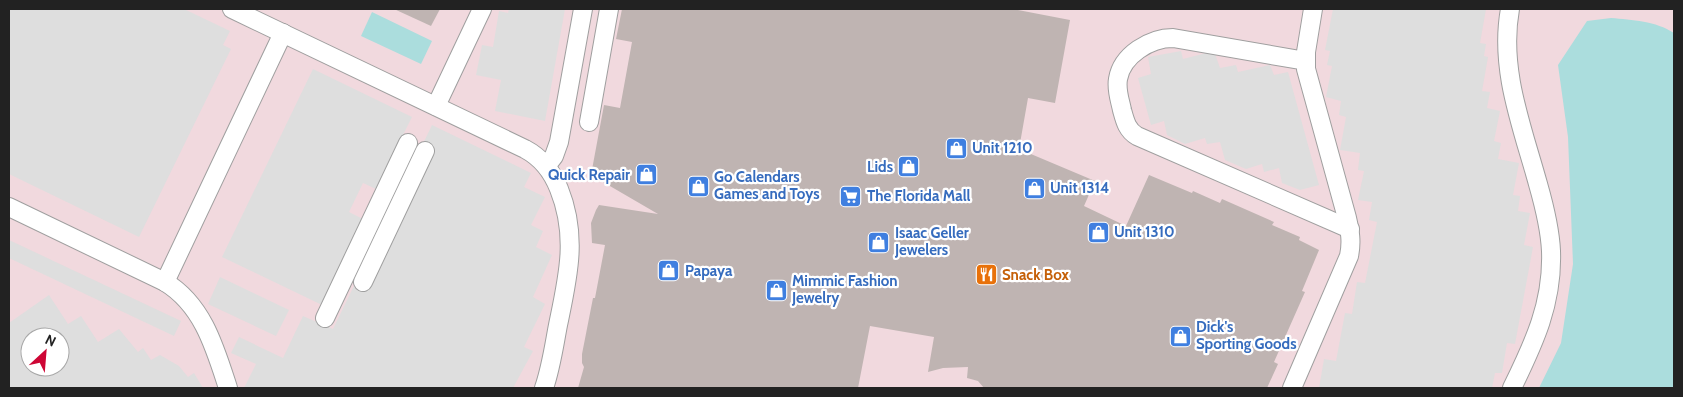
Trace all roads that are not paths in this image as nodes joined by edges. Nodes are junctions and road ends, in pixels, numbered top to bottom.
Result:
1 (232, 9) edge
2 (482, 9) edge
3 (583, 9) edge
4 (609, 9) edge
5 (1314, 9) edge
6 (1510, 9) edge
7 (283, 33) junction
8 (1306, 61) junction
9 (572, 73) junction
10 (597, 77) junction
11 (436, 106) junction
12 (589, 122) dead end
13 (408, 143) dead end
14 (425, 151) dead end
15 (546, 165) junction
16 (9, 207) edge
17 (1350, 229) junction
18 (165, 282) junction
19 (363, 282) dead end
20 (325, 318) dead end
21 (228, 388) edge
22 (544, 388) edge
23 (1292, 388) edge
24 (1512, 388) edge

1 - 7 lane
2 - 11 lane
3 - 9 lane
4 - 10 lane
5 - 8 lane
6 - 24 lane
7 - 11 lane
7 - 18 lane
8 - 17 lane
8 - 17 lane
9 - 10 lane
9 - 15 lane
10 - 12 lane
11 - 15 lane
13 - 20 lane
14 - 19 lane
15 - 22 lane
16 - 18 lane
17 - 23 lane
18 - 21 lane

